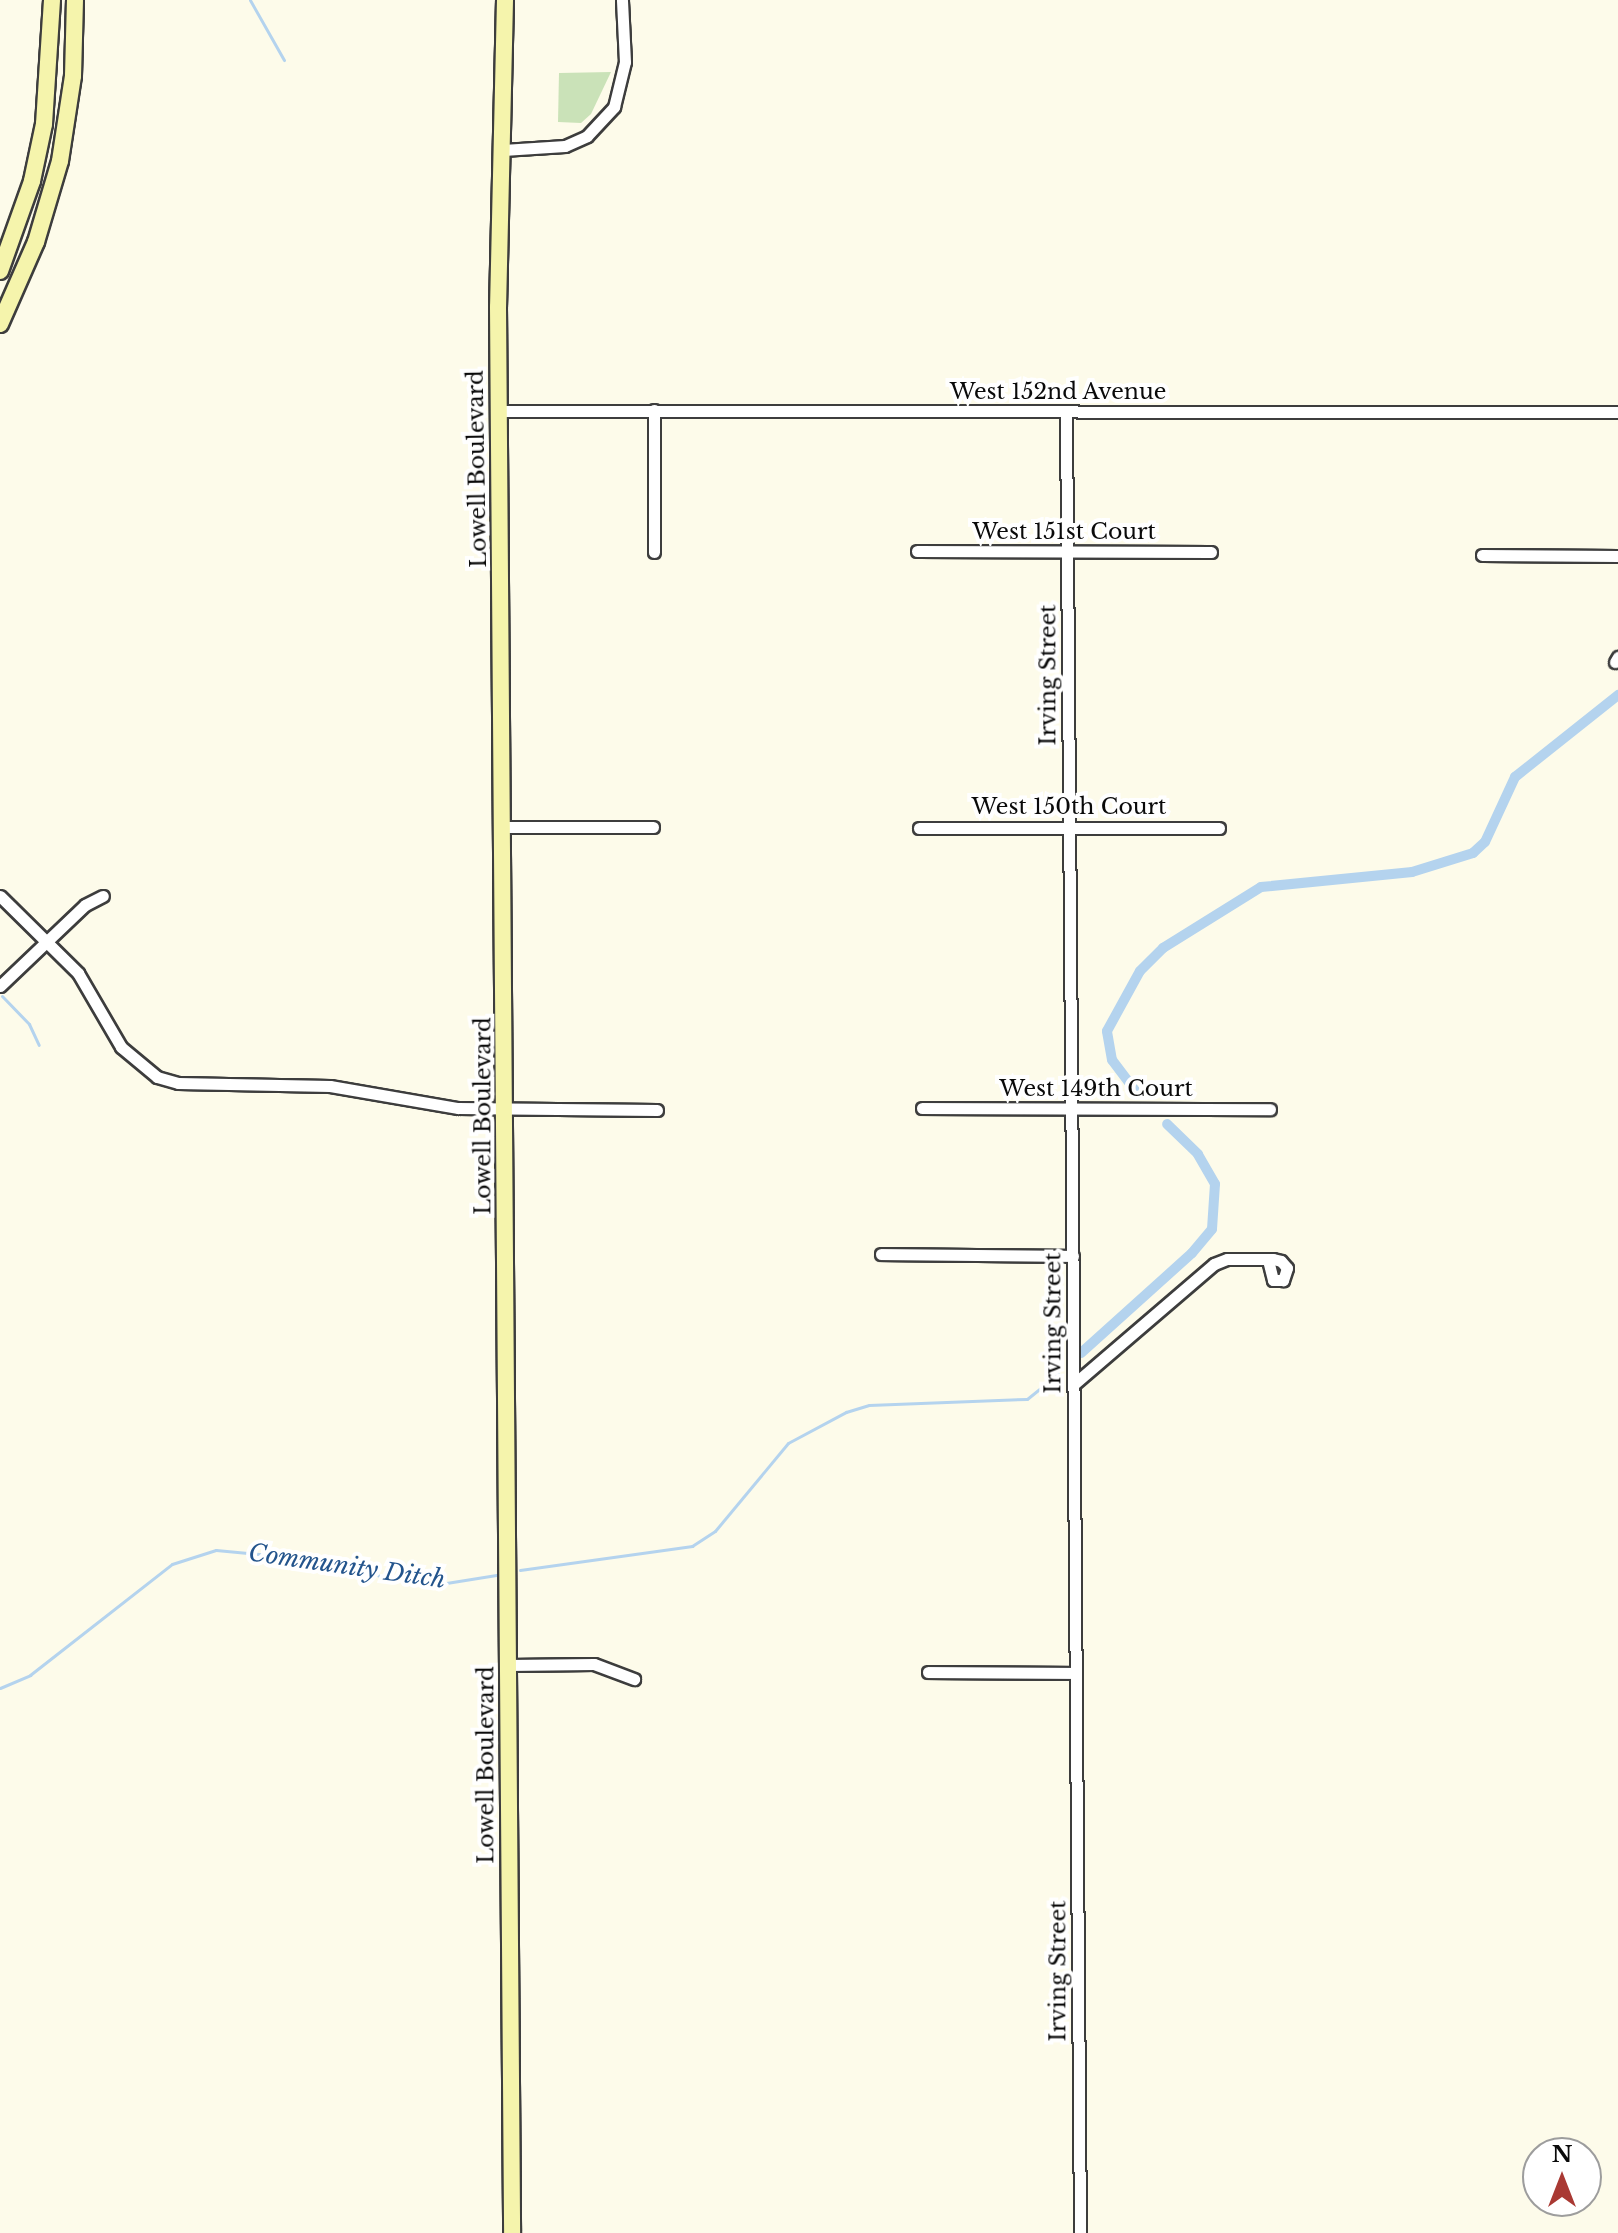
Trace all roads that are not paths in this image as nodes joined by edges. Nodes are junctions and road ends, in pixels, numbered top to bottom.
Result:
1 (52, 0) edge
2 (75, 0) edge
3 (505, 0) edge
4 (622, 0) edge
5 (503, 150) junction
6 (0, 271) edge
7 (0, 324) edge
8 (654, 410) junction
9 (499, 411) junction
10 (1066, 412) junction
11 (1618, 412) edge
12 (917, 551) dead end
13 (654, 552) dead end
14 (1067, 552) junction
15 (1211, 552) dead end
16 (1482, 555) dead end
17 (1618, 556) edge
18 (503, 827) junction
19 (653, 827) dead end
20 (1069, 827) junction
21 (919, 828) dead end
22 (1219, 828) dead end
23 (0, 896) edge
24 (103, 896) dead end
25 (48, 939) junction
26 (0, 986) edge
27 (922, 1108) dead end
28 (504, 1109) junction
29 (1071, 1109) junction
30 (1270, 1109) dead end
31 (657, 1110) dead end
32 (881, 1254) dead end
33 (1073, 1256) junction
34 (1268, 1260) dead end
35 (1074, 1384) junction
36 (508, 1665) junction
37 (928, 1672) dead end
38 (1076, 1673) junction
39 (634, 1679) dead end
40 (512, 2233) edge
41 (1080, 2233) edge

1 - 6 main road
2 - 7 main road
3 - 5 main road, Lowell Boulevard
4 - 5 street
5 - 9 main road, Lowell Boulevard
8 - 9 street, West 152nd Avenue
8 - 10 street, West 152nd Avenue
8 - 13 street
9 - 18 main road, Lowell Boulevard
10 - 11 street, West 152nd Avenue
10 - 14 street, Irving Street
12 - 14 street, West 151st Court
14 - 15 street, West 151st Court
14 - 20 street, Irving Street
16 - 17 street
18 - 19 street
18 - 28 main road, Lowell Boulevard
20 - 21 street, West 150th Court
20 - 22 street, West 150th Court
20 - 29 street, Irving Street
23 - 25 street
24 - 25 street
25 - 26 street
25 - 28 street
27 - 29 street, West 149th Court
28 - 31 street
28 - 36 main road, Lowell Boulevard
29 - 30 street, West 149th Court
29 - 33 street, Irving Street
32 - 33 street
33 - 35 street, Irving Street
34 - 35 street
35 - 38 street, Irving Street
36 - 39 street
36 - 40 main road, Lowell Boulevard
37 - 38 street
38 - 41 street, Irving Street

